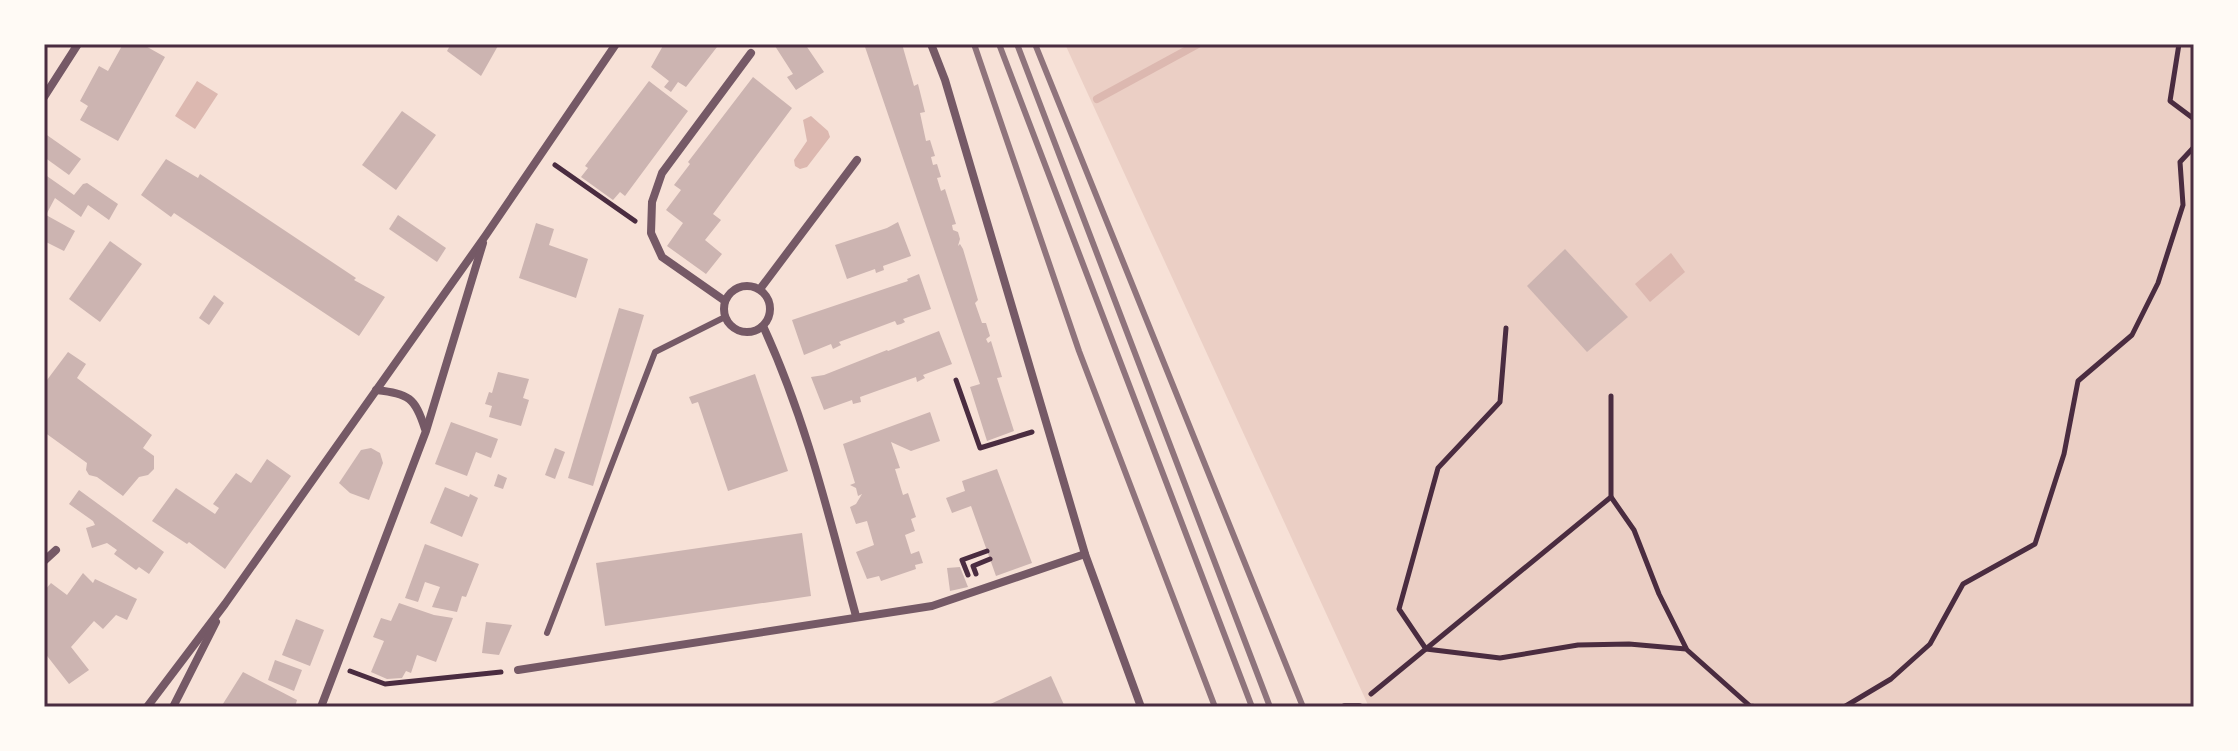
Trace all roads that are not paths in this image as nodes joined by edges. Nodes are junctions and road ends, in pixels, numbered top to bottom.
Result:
1 (78, 44) edge
2 (616, 44) edge
3 (931, 44) edge
4 (751, 53) dead end
5 (44, 97) edge
6 (857, 160) dead end
7 (486, 235) junction
8 (760, 289) junction
9 (725, 301) junction
10 (725, 317) junction
11 (763, 326) junction
12 (376, 390) junction
13 (426, 431) junction
14 (56, 550) dead end
15 (1085, 554) junction
16 (44, 561) edge
17 (225, 604) junction
18 (856, 616) junction
19 (547, 633) dead end
20 (518, 670) road end
21 (1359, 706) edge
22 (147, 707) edge
23 (173, 707) edge
24 (321, 707) edge
25 (1141, 707) edge
26 (1345, 707) edge

1 - 5 street
2 - 7 street
3 - 15 street
4 - 9 street
6 - 8 street
7 - 12 street
7 - 13 street
8 - 9 street
8 - 11 street
9 - 10 street
10 - 11 street
10 - 19 lane
11 - 18 street
12 - 13 street
12 - 17 street
13 - 24 street
14 - 16 street
15 - 18 street
15 - 25 street
17 - 22 street
17 - 23 street
18 - 20 street
21 - 26 street

